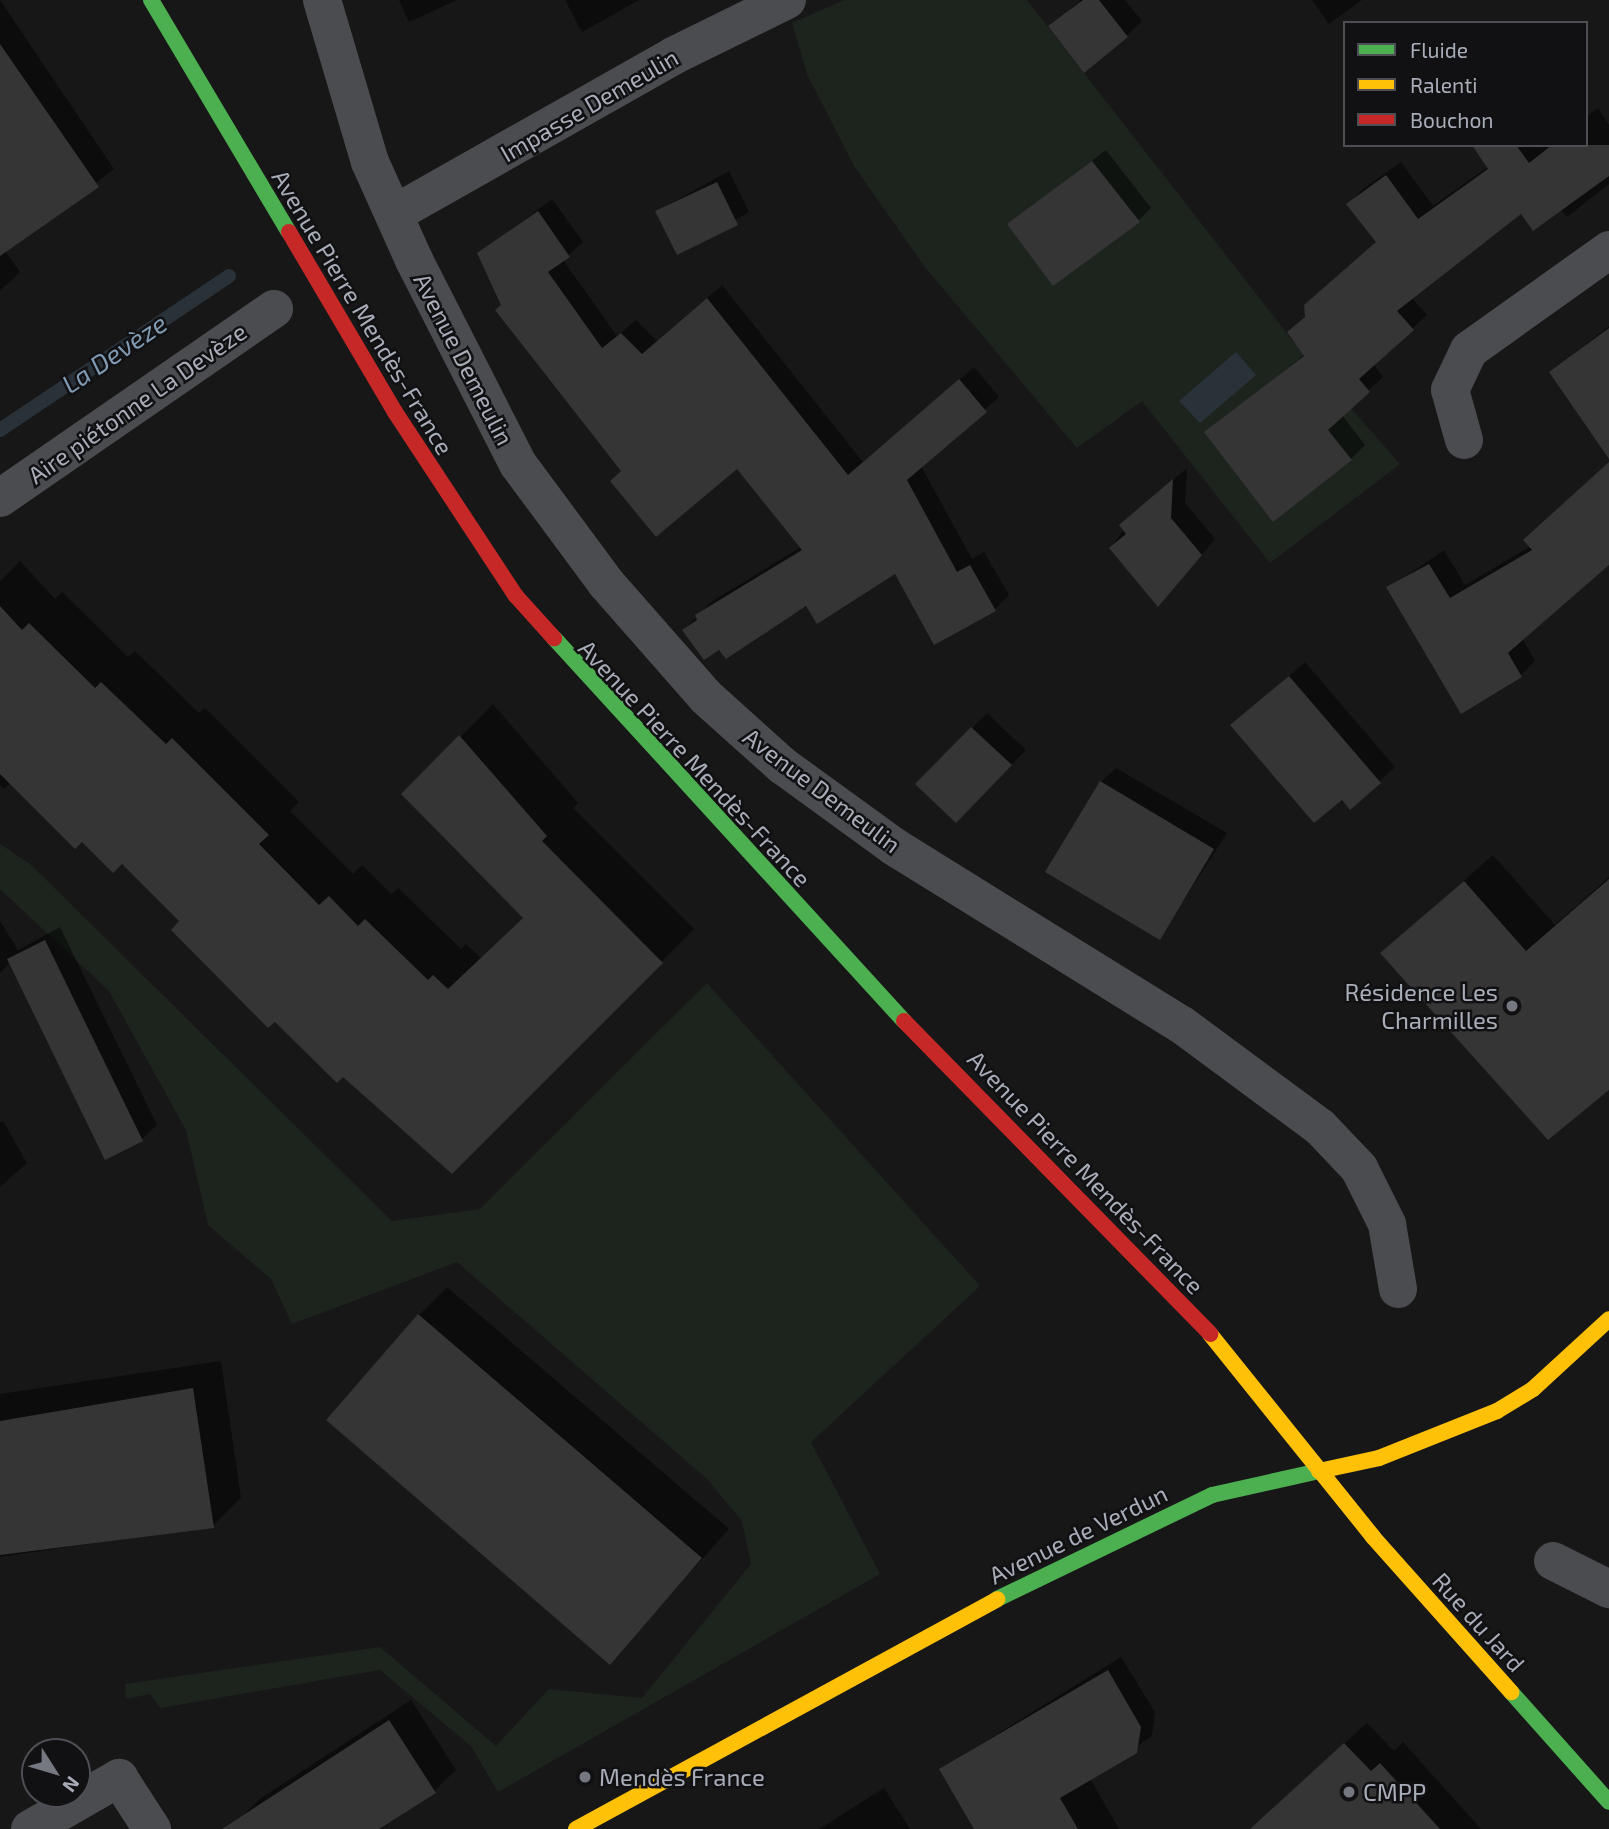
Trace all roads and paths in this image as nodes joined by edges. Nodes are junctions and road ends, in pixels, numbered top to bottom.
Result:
1 (151, 0) edge
2 (322, 0) edge
3 (787, 0) edge
4 (394, 214) junction
5 (1609, 250) edge
6 (274, 309) dead end
7 (1464, 440) dead end
8 (0, 498) edge
9 (1398, 1289) dead end
10 (1609, 1319) edge
11 (1318, 1471) junction
12 (1553, 1562) dead end
13 (1609, 1589) edge
14 (1609, 1802) edge
15 (30, 1829) edge
16 (152, 1829) edge
17 (576, 1829) edge

1 - 11 street, Avenue Pierre Mendès-France
2 - 4 street, Avenue Demeulin
3 - 4 street, Impasse Demeulin
4 - 9 street, Avenue Demeulin
5 - 7 street
6 - 8 street, Aire piétonne La Devèze
10 - 11 street, Avenue de Verdun
11 - 14 street, Rue du Jard
11 - 17 street, Avenue de Verdun
12 - 13 street
15 - 16 street

